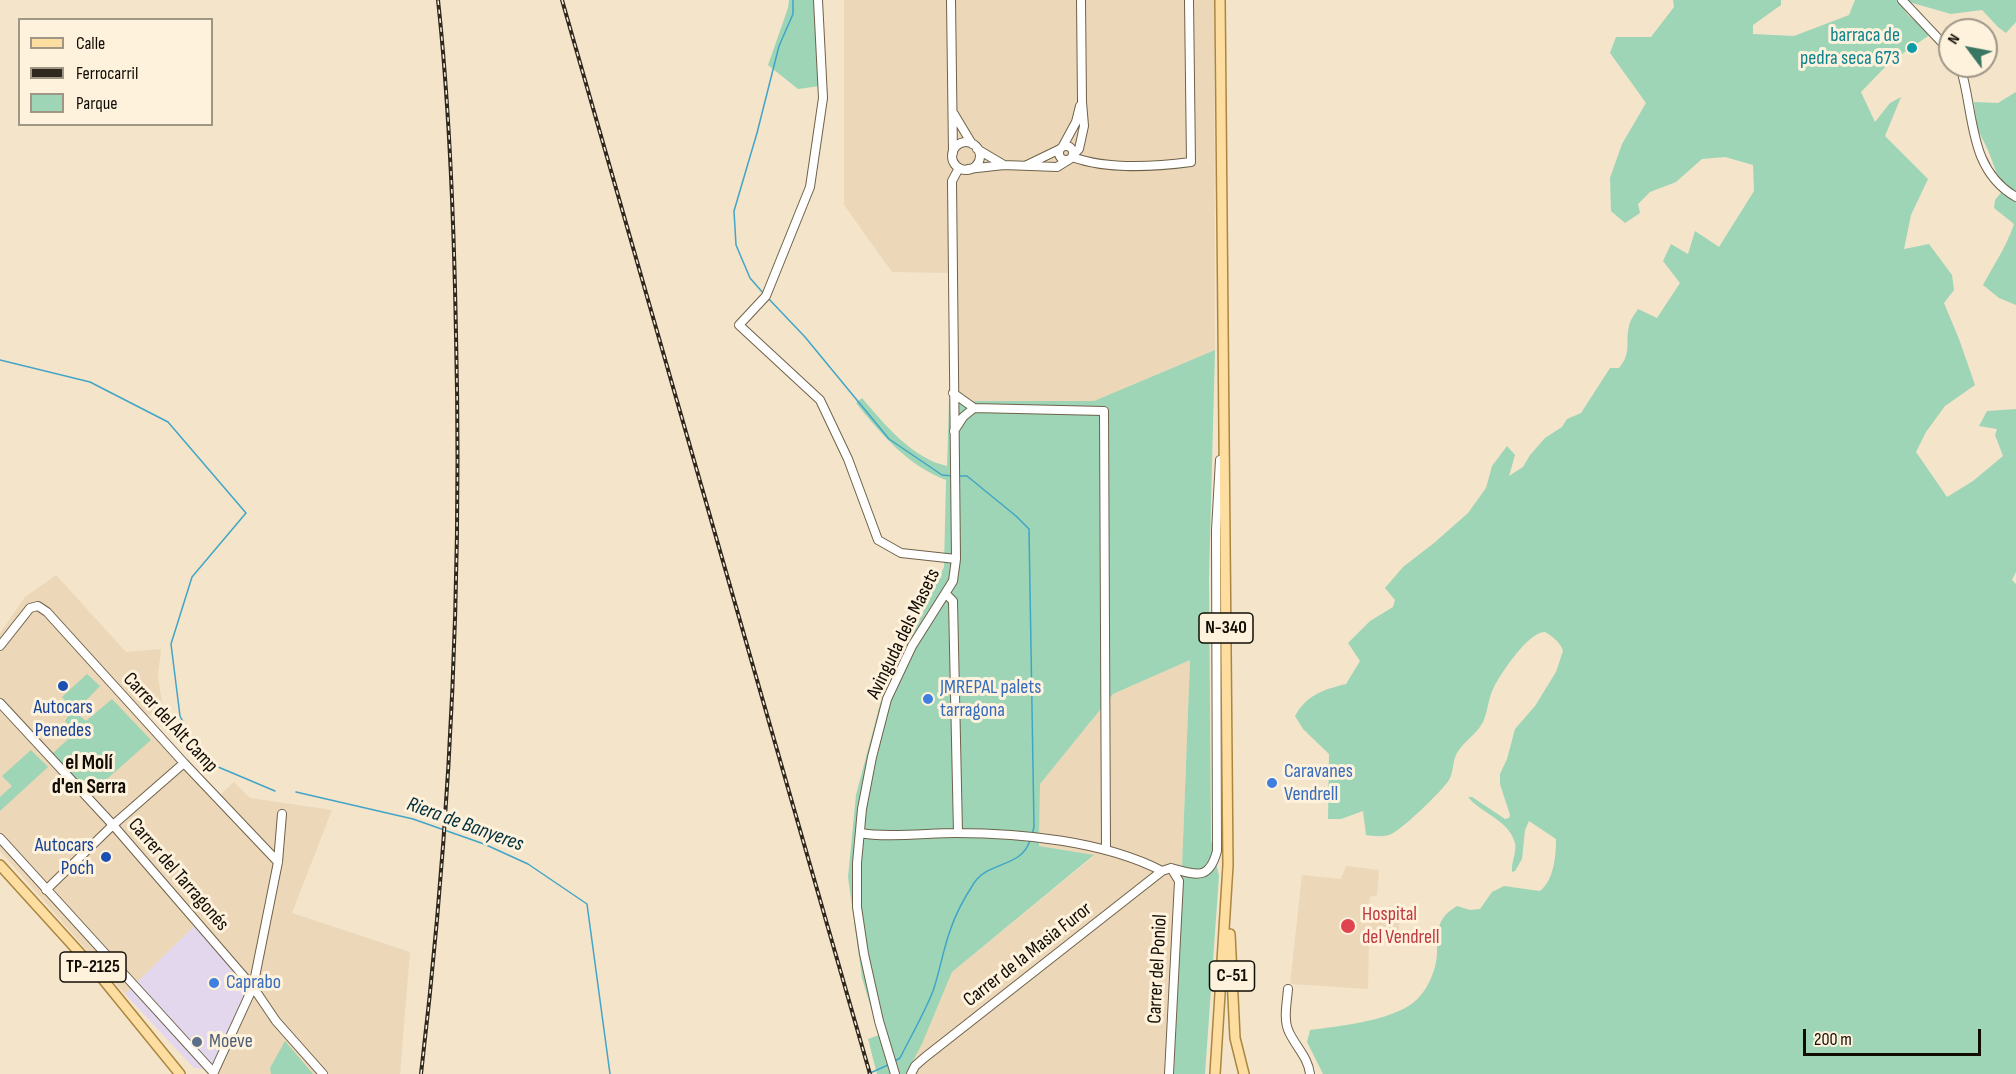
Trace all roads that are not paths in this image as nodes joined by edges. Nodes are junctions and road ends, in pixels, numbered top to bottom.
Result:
1 (818, 0) edge
2 (951, 0) edge
3 (1081, 0) edge
4 (1189, 0) edge
5 (1220, 0) edge
6 (1902, 0) edge
7 (1938, 38) edge
8 (1964, 78) edge
9 (1082, 102) junction
10 (954, 113) junction
11 (975, 146) junction
12 (1061, 148) junction
13 (953, 153) junction
14 (1072, 157) junction
15 (1004, 165) junction
16 (1026, 166) junction
17 (959, 168) junction
18 (968, 169) junction
19 (2016, 196) edge
20 (1224, 341) junction
21 (953, 393) junction
22 (963, 400) junction
23 (974, 408) junction
24 (953, 410) junction
25 (963, 417) junction
26 (954, 431) junction
27 (956, 559) junction
28 (946, 594) junction
29 (0, 646) edge
30 (0, 703) edge
31 (184, 763) junction
32 (282, 814) dead end
33 (113, 825) junction
34 (860, 833) junction
35 (958, 833) junction
36 (0, 838) edge
37 (1106, 850) junction
38 (278, 862) junction
39 (0, 865) edge
40 (1171, 868) junction
41 (1162, 871) junction
42 (46, 890) junction
43 (1225, 914) junction
44 (253, 987) junction
45 (1288, 989) dead end
46 (213, 1073) edge
47 (180, 1074) edge
48 (323, 1074) edge
49 (895, 1074) edge
50 (911, 1074) edge
51 (1169, 1074) edge
52 (1215, 1074) edge
53 (1245, 1074) edge
54 (1310, 1074) edge

1 - 27 street
2 - 10 street
3 - 9 street
4 - 14 street
5 - 20 main road, N-340
6 - 7 street
8 - 19 street
9 - 12 street
9 - 14 street
10 - 11 street
10 - 13 street
11 - 13 street
11 - 15 street
11 - 18 street
12 - 14 street
12 - 16 street
13 - 17 street
14 - 16 street
15 - 16 street
15 - 18 street
17 - 18 street
17 - 21 street, Avinguda dels Masets
20 - 40 street
20 - 43 main road, N-340
21 - 22 street
21 - 24 street, Avinguda dels Masets
22 - 23 street
22 - 24 street
23 - 25 street
23 - 37 street
24 - 25 street
24 - 26 street, Avinguda dels Masets
25 - 26 street
26 - 27 street, Avinguda dels Masets
27 - 28 street, Avinguda dels Masets
28 - 34 street, Avinguda dels Masets
28 - 35 street
29 - 31 street, Carrer del Alt Camp
30 - 33 street, Carrer del Tarragonés
31 - 33 street
31 - 38 street, Carrer del Alt Camp
32 - 38 street
33 - 42 street
33 - 44 street, Carrer del Tarragonés
34 - 35 street
34 - 49 street, Avinguda dels Masets
35 - 37 street
36 - 42 street
37 - 41 street
38 - 44 street
39 - 47 main road, TP-2125
40 - 41 street, Carrer de la Masia Furor
40 - 51 street, Carrer del Poniol
41 - 50 street, Carrer de la Masia Furor
42 - 46 street
43 - 52 main road, N-340
43 - 53 main road, C-51
44 - 46 street
44 - 48 street, Carrer del Tarragonés
45 - 54 street

